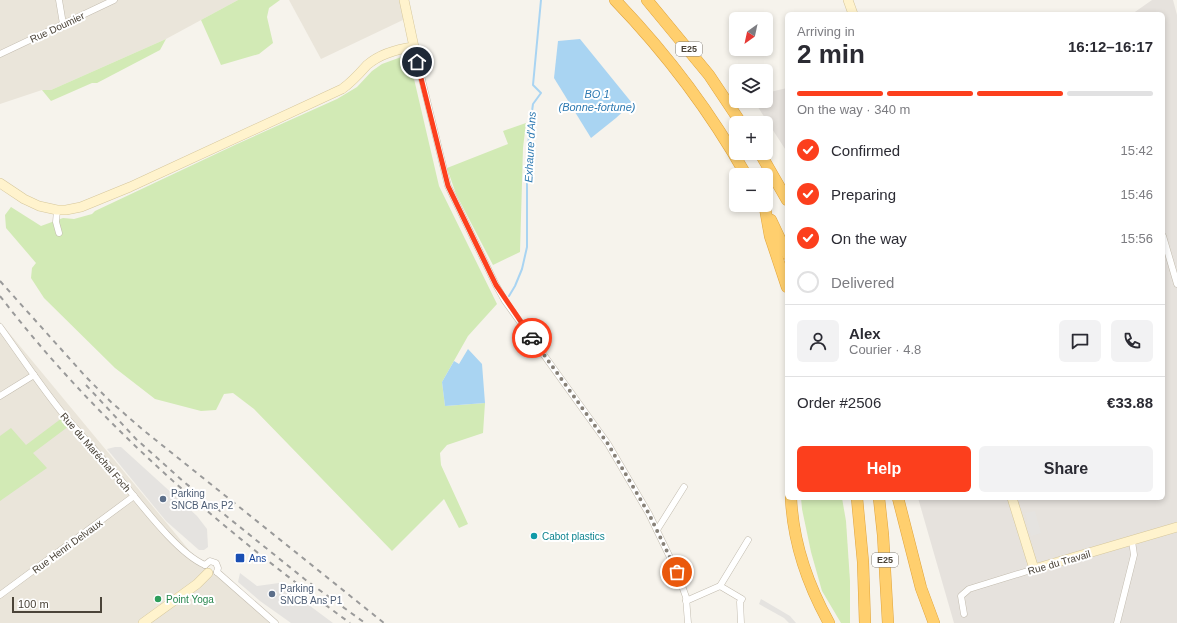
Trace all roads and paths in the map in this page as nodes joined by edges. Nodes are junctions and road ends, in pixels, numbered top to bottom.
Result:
1 (60, 0) edge
2 (114, 0) edge
3 (404, 0) edge
4 (615, 0) edge
5 (647, 0) edge
6 (848, 0) edge
7 (851, 12) edge
8 (63, 24) junction
9 (414, 47) junction
10 (0, 54) edge
11 (736, 116) edge
12 (764, 160) edge
13 (742, 168) edge
14 (0, 183) edge
15 (785, 197) edge
16 (56, 210) junction
17 (765, 212) edge
18 (767, 212) edge
19 (59, 233) dead end
20 (1165, 243) edge
21 (785, 250) edge
22 (785, 281) edge
23 (1177, 284) edge
24 (0, 327) edge
25 (34, 375) junction
26 (0, 396) edge
27 (684, 488) dead end
28 (134, 496) junction
29 (792, 500) edge
30 (857, 500) edge
31 (879, 500) edge
32 (899, 500) edge
33 (1013, 500) edge
34 (1177, 527) edge
35 (657, 530) junction
36 (748, 540) dead end
37 (1132, 541) junction
38 (1034, 569) junction
39 (210, 570) junction
40 (720, 586) junction
41 (0, 595) edge
42 (686, 601) junction
43 (964, 614) dead end
44 (143, 623) edge
45 (275, 623) edge
46 (688, 623) edge
47 (741, 623) edge
48 (829, 623) edge
49 (865, 623) edge
50 (888, 623) edge
51 (934, 623) edge
52 (1117, 623) edge

1 - 8 street
2 - 8 street, Rue Doumier
3 - 9 street
4 - 13 highway, E25
5 - 11 highway, E25
6 - 7 street
8 - 10 street, Rue Doumier
9 - 16 street
9 - 35 street
12 - 15 highway
14 - 16 street
16 - 19 street
17 - 22 highway
18 - 21 highway
20 - 23 street
24 - 25 street, Rue du Maréchal Foch
25 - 26 street
25 - 28 street, Rue du Maréchal Foch
27 - 35 street
28 - 39 street, Rue du Maréchal Foch
28 - 41 street, Rue Henri Delvaux
29 - 48 highway
30 - 49 highway, E25
31 - 50 highway, E25
32 - 51 highway
33 - 38 street
34 - 37 street, Rue du Travail
35 - 42 street
36 - 40 street
37 - 38 street, Rue du Travail
37 - 52 street
38 - 43 street, Rue du Travail
39 - 44 street
39 - 45 street, Rue du Maréchal Foch
40 - 42 street
40 - 47 street
42 - 46 street

